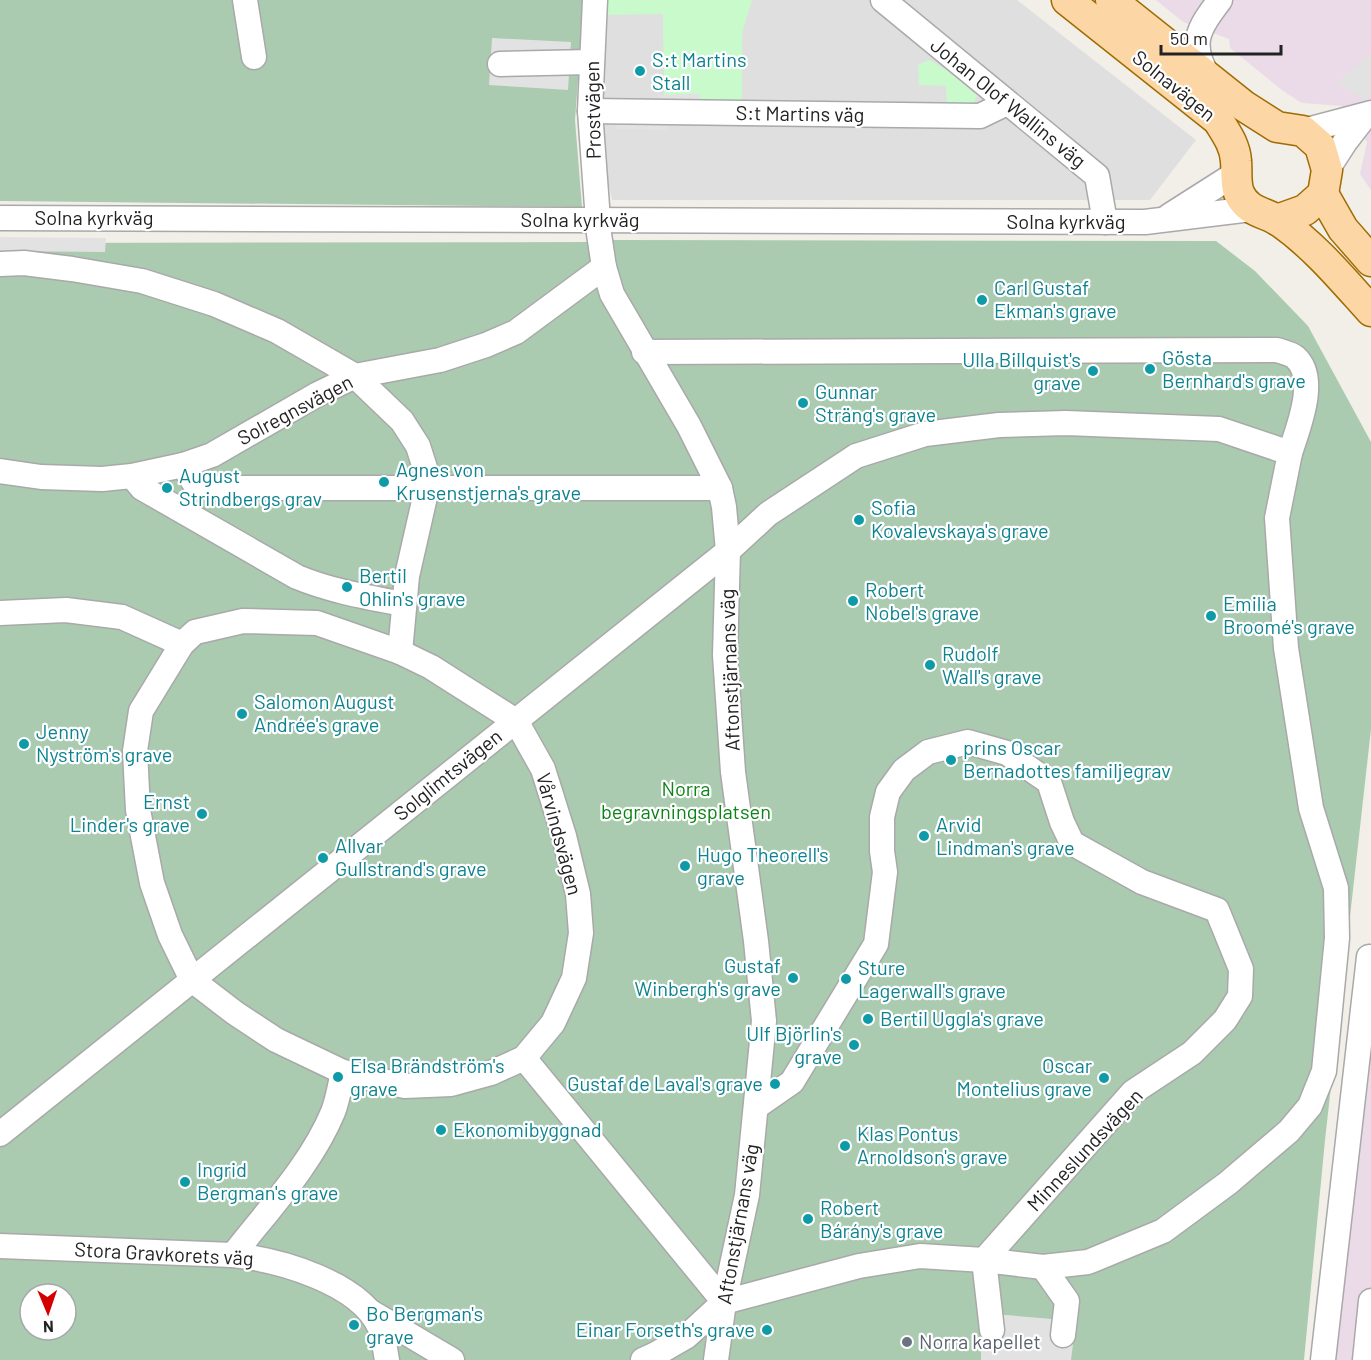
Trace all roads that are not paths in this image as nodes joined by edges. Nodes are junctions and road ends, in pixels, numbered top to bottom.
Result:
1 (245, 0) edge
2 (595, 0) edge
3 (883, 0) edge
4 (1067, 0) edge
5 (1111, 0) edge
6 (1220, 0) edge
7 (254, 57) dead end
8 (591, 62) junction
9 (500, 64) dead end
10 (1210, 80) junction
11 (1007, 103) junction
12 (590, 111) junction
13 (1368, 115) edge
14 (1290, 129) junction
15 (1236, 167) junction
16 (1325, 182) junction
17 (1264, 214) junction
18 (0, 218) edge
19 (598, 220) junction
20 (1160, 221) junction
21 (1105, 222) junction
22 (1371, 261) edge
23 (0, 264) edge
24 (604, 267) junction
25 (1371, 311) edge
26 (644, 352) junction
27 (355, 376) junction
28 (1290, 453) junction
29 (183, 465) junction
30 (0, 471) edge
31 (132, 476) junction
32 (427, 488) junction
33 (720, 488) junction
34 (728, 551) junction
35 (403, 604) junction
36 (0, 613) edge
37 (182, 644) junction
38 (400, 652) junction
39 (516, 721) junction
40 (1371, 958) edge
41 (192, 980) junction
42 (524, 1058) junction
43 (343, 1072) junction
44 (756, 1107) junction
45 (0, 1134) edge
46 (0, 1246) edge
47 (233, 1255) junction
48 (984, 1260) junction
49 (1043, 1267) junction
50 (1371, 1301) edge
51 (724, 1302) junction
52 (369, 1311) junction
53 (992, 1330) dead end
54 (1063, 1335) dead end
55 (387, 1360) edge
56 (452, 1360) edge
57 (643, 1360) edge
58 (716, 1360) edge
59 (1323, 1360) edge
60 (1365, 1360) edge

1 - 7 street
2 - 8 street, Prostvägen
3 - 11 street, Johan Olof Wallins väg
4 - 15 main road, Solnavägen
5 - 10 main road, Solnavägen
6 - 10 street
8 - 9 street
8 - 12 street, Prostvägen
10 - 14 main road, Solnavägen
11 - 12 street, S:t Martins väg
11 - 21 street, Johan Olof Wallins väg
12 - 19 street, Prostvägen
13 - 14 street
13 - 16 street
14 - 15 main road
14 - 16 main road, Solnavägen
15 - 17 main road, Solnavägen
15 - 20 street, Solna kyrkväg
16 - 17 main road
16 - 22 main road, Solnavägen
17 - 20 street, Solna kyrkväg
17 - 25 main road, Solnavägen
18 - 19 street, Solna kyrkväg
19 - 21 street, Solna kyrkväg
19 - 24 street, Aftonstjärnans väg
20 - 21 street, Solna kyrkväg
23 - 27 street
24 - 26 street, Aftonstjärnans väg
24 - 27 street, Solregnsvägen
26 - 28 street
26 - 33 street, Aftonstjärnans väg
27 - 29 street, Solregnsvägen
27 - 32 street
28 - 34 street, Solglimtsvägen
28 - 49 street
29 - 31 street, Solregnsvägen
29 - 32 street
30 - 31 street, Solregnsvägen
31 - 35 street
32 - 33 street
32 - 35 street
33 - 34 street, Aftonstjärnans väg
34 - 39 street, Solglimtsvägen
34 - 44 street, Aftonstjärnans väg
35 - 38 street
36 - 37 street
37 - 38 street, Vårvindsvägen
37 - 41 street
38 - 39 street, Vårvindsvägen
39 - 41 street, Solglimtsvägen
39 - 42 street, Vårvindsvägen
40 - 59 street
41 - 43 street
41 - 45 street, Solglimtsvägen
42 - 43 street
42 - 51 street
43 - 47 street
44 - 48 street, Minneslundsvägen
44 - 51 street, Aftonstjärnans väg
46 - 47 street, Stora Gravkorets väg
47 - 52 street, Stora Gravkorets väg
48 - 49 street
48 - 51 street
48 - 53 street
49 - 54 street
50 - 60 street
51 - 57 street
51 - 58 street, Aftonstjärnans väg
52 - 55 street, Stora Gravkorets väg
52 - 56 street

